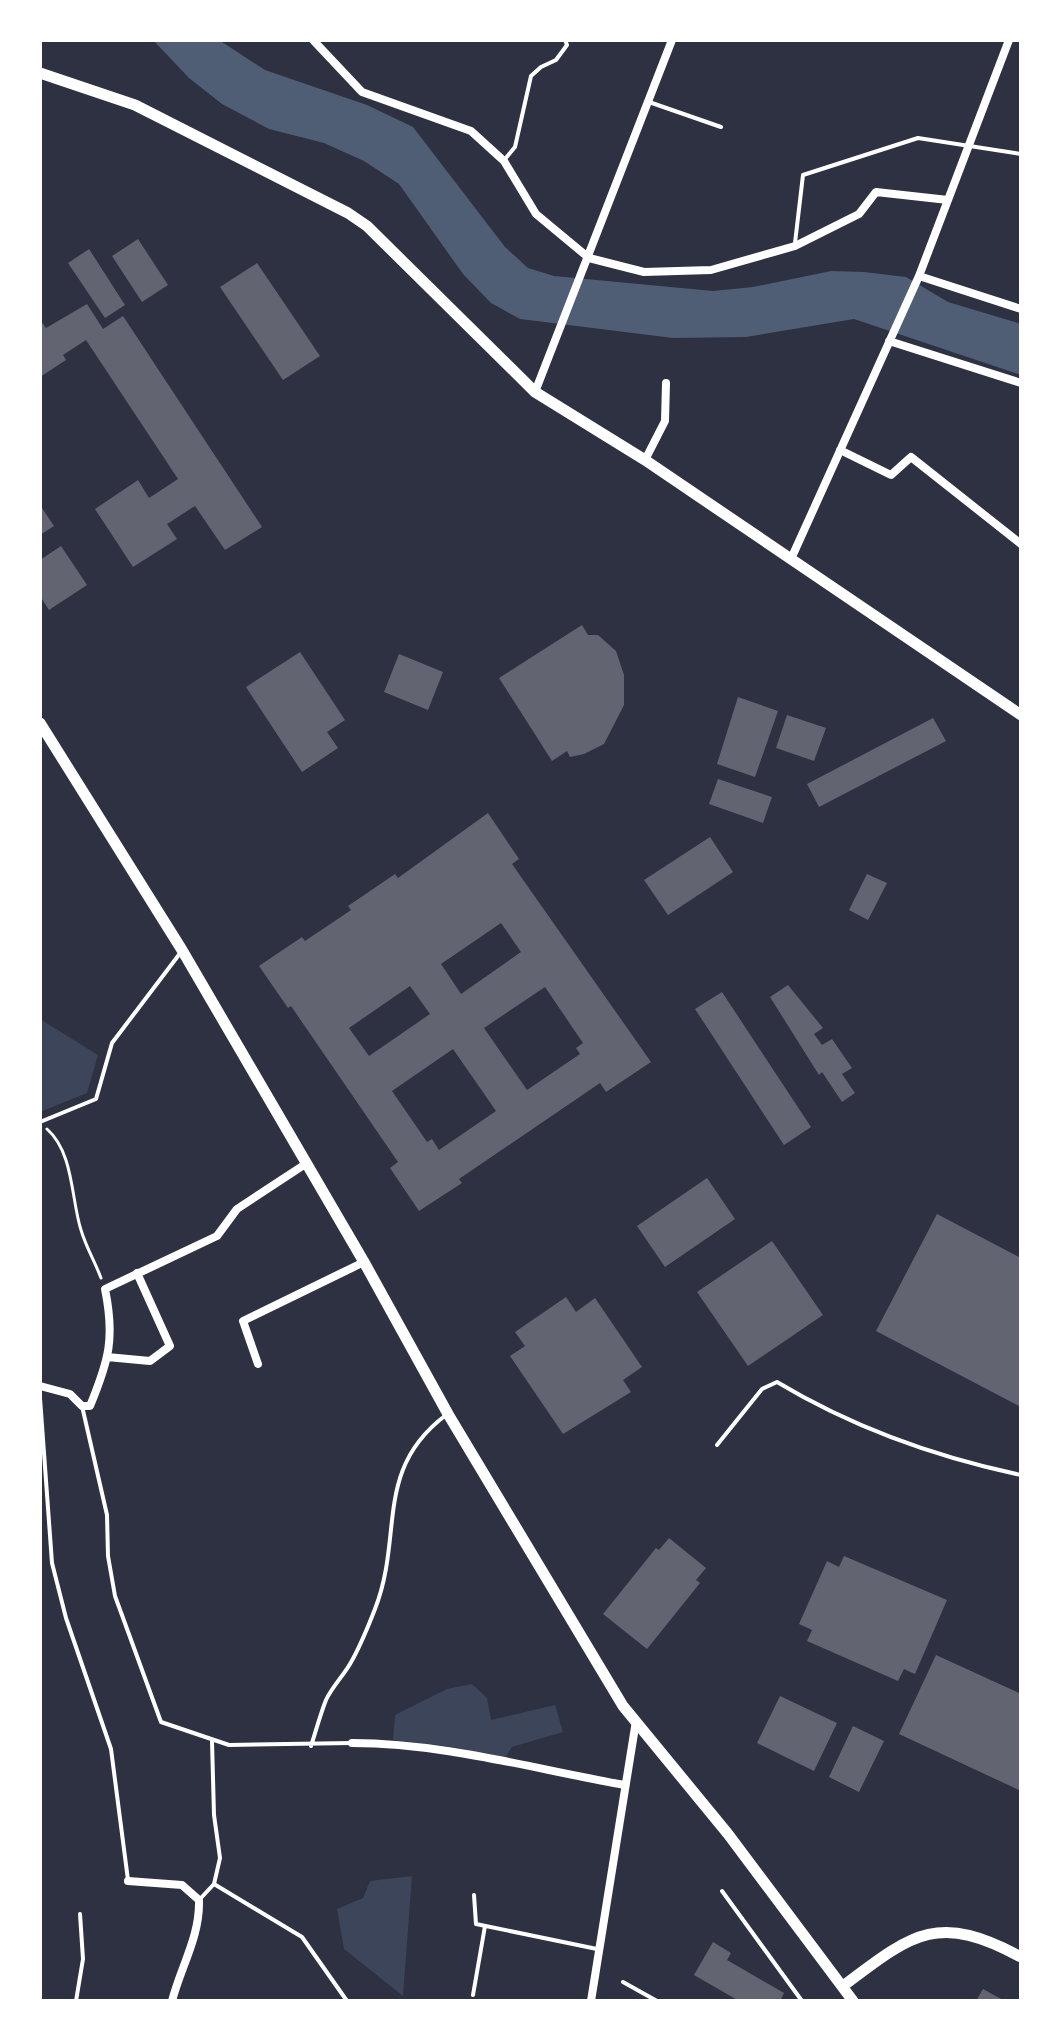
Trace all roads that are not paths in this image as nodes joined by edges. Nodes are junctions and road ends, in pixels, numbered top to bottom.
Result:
1 (313, 40) edge
2 (565, 40) edge
3 (672, 40) edge
4 (1009, 40) edge
5 (40, 73) edge
6 (649, 102) junction
7 (721, 127) dead end
8 (969, 144) junction
9 (1021, 154) edge
10 (504, 161) junction
11 (948, 200) junction
12 (795, 246) junction
13 (589, 258) junction
14 (919, 276) junction
15 (1021, 309) edge
16 (889, 341) junction
17 (666, 383) dead end
18 (1021, 383) edge
19 (535, 392) junction
20 (840, 450) junction
21 (645, 460) junction
22 (1021, 544) edge
23 (791, 559) junction
24 (1021, 715) edge
25 (40, 723) edge
26 (182, 950) junction
27 (40, 1123) edge
28 (307, 1163) junction
29 (364, 1262) junction
30 (137, 1273) junction
31 (107, 1357) junction
32 (258, 1364) dead end
33 (40, 1386) edge
34 (40, 1398) edge
35 (82, 1406) junction
36 (448, 1414) junction
37 (717, 1445) dead end
38 (1021, 1475) edge
39 (636, 1721) junction
40 (212, 1741) junction
41 (352, 1743) joint
42 (311, 1746) junction
43 (625, 1785) junction
44 (128, 1881) joint
45 (214, 1884) junction
46 (722, 1891) dead end
47 (474, 1895) dead end
48 (199, 1900) junction
49 (80, 1914) dead end
50 (485, 1926) junction
51 (600, 1949) junction
52 (1021, 1957) edge
53 (623, 1982) dead end
54 (843, 1986) junction
55 (473, 1995) dead end
56 (76, 2001) edge
57 (172, 2001) edge
58 (347, 2001) edge
59 (591, 2001) edge
60 (657, 2001) edge
61 (802, 2001) edge
62 (853, 2001) edge

1 - 10 street
2 - 10 lane
3 - 6 street
4 - 8 street
5 - 19 street
6 - 7 lane
6 - 13 street
8 - 9 lane
8 - 11 street
8 - 12 lane
10 - 13 street
11 - 12 street
11 - 14 street
12 - 13 street
13 - 19 street
14 - 15 street
14 - 16 street
16 - 18 street
16 - 20 street
17 - 21 street
19 - 21 street
20 - 22 street
20 - 23 street
21 - 23 street
23 - 24 street
25 - 26 street
26 - 27 lane
26 - 28 street
28 - 29 street
28 - 30 street
29 - 32 street
29 - 36 street
30 - 31 street
30 - 31 street
31 - 35 street
33 - 35 street
34 - 44 lane
35 - 40 lane
36 - 39 street
36 - 42 lane
37 - 38 lane
39 - 43 street
39 - 54 street
40 - 42 lane
40 - 45 lane
41 - 42 lane
41 - 43 street
43 - 51 street
44 - 48 street
45 - 48 lane
45 - 58 lane
46 - 61 lane
47 - 50 lane
48 - 57 street
49 - 56 lane
50 - 51 lane
50 - 55 lane
51 - 59 street
52 - 54 street
53 - 60 lane
54 - 62 street

